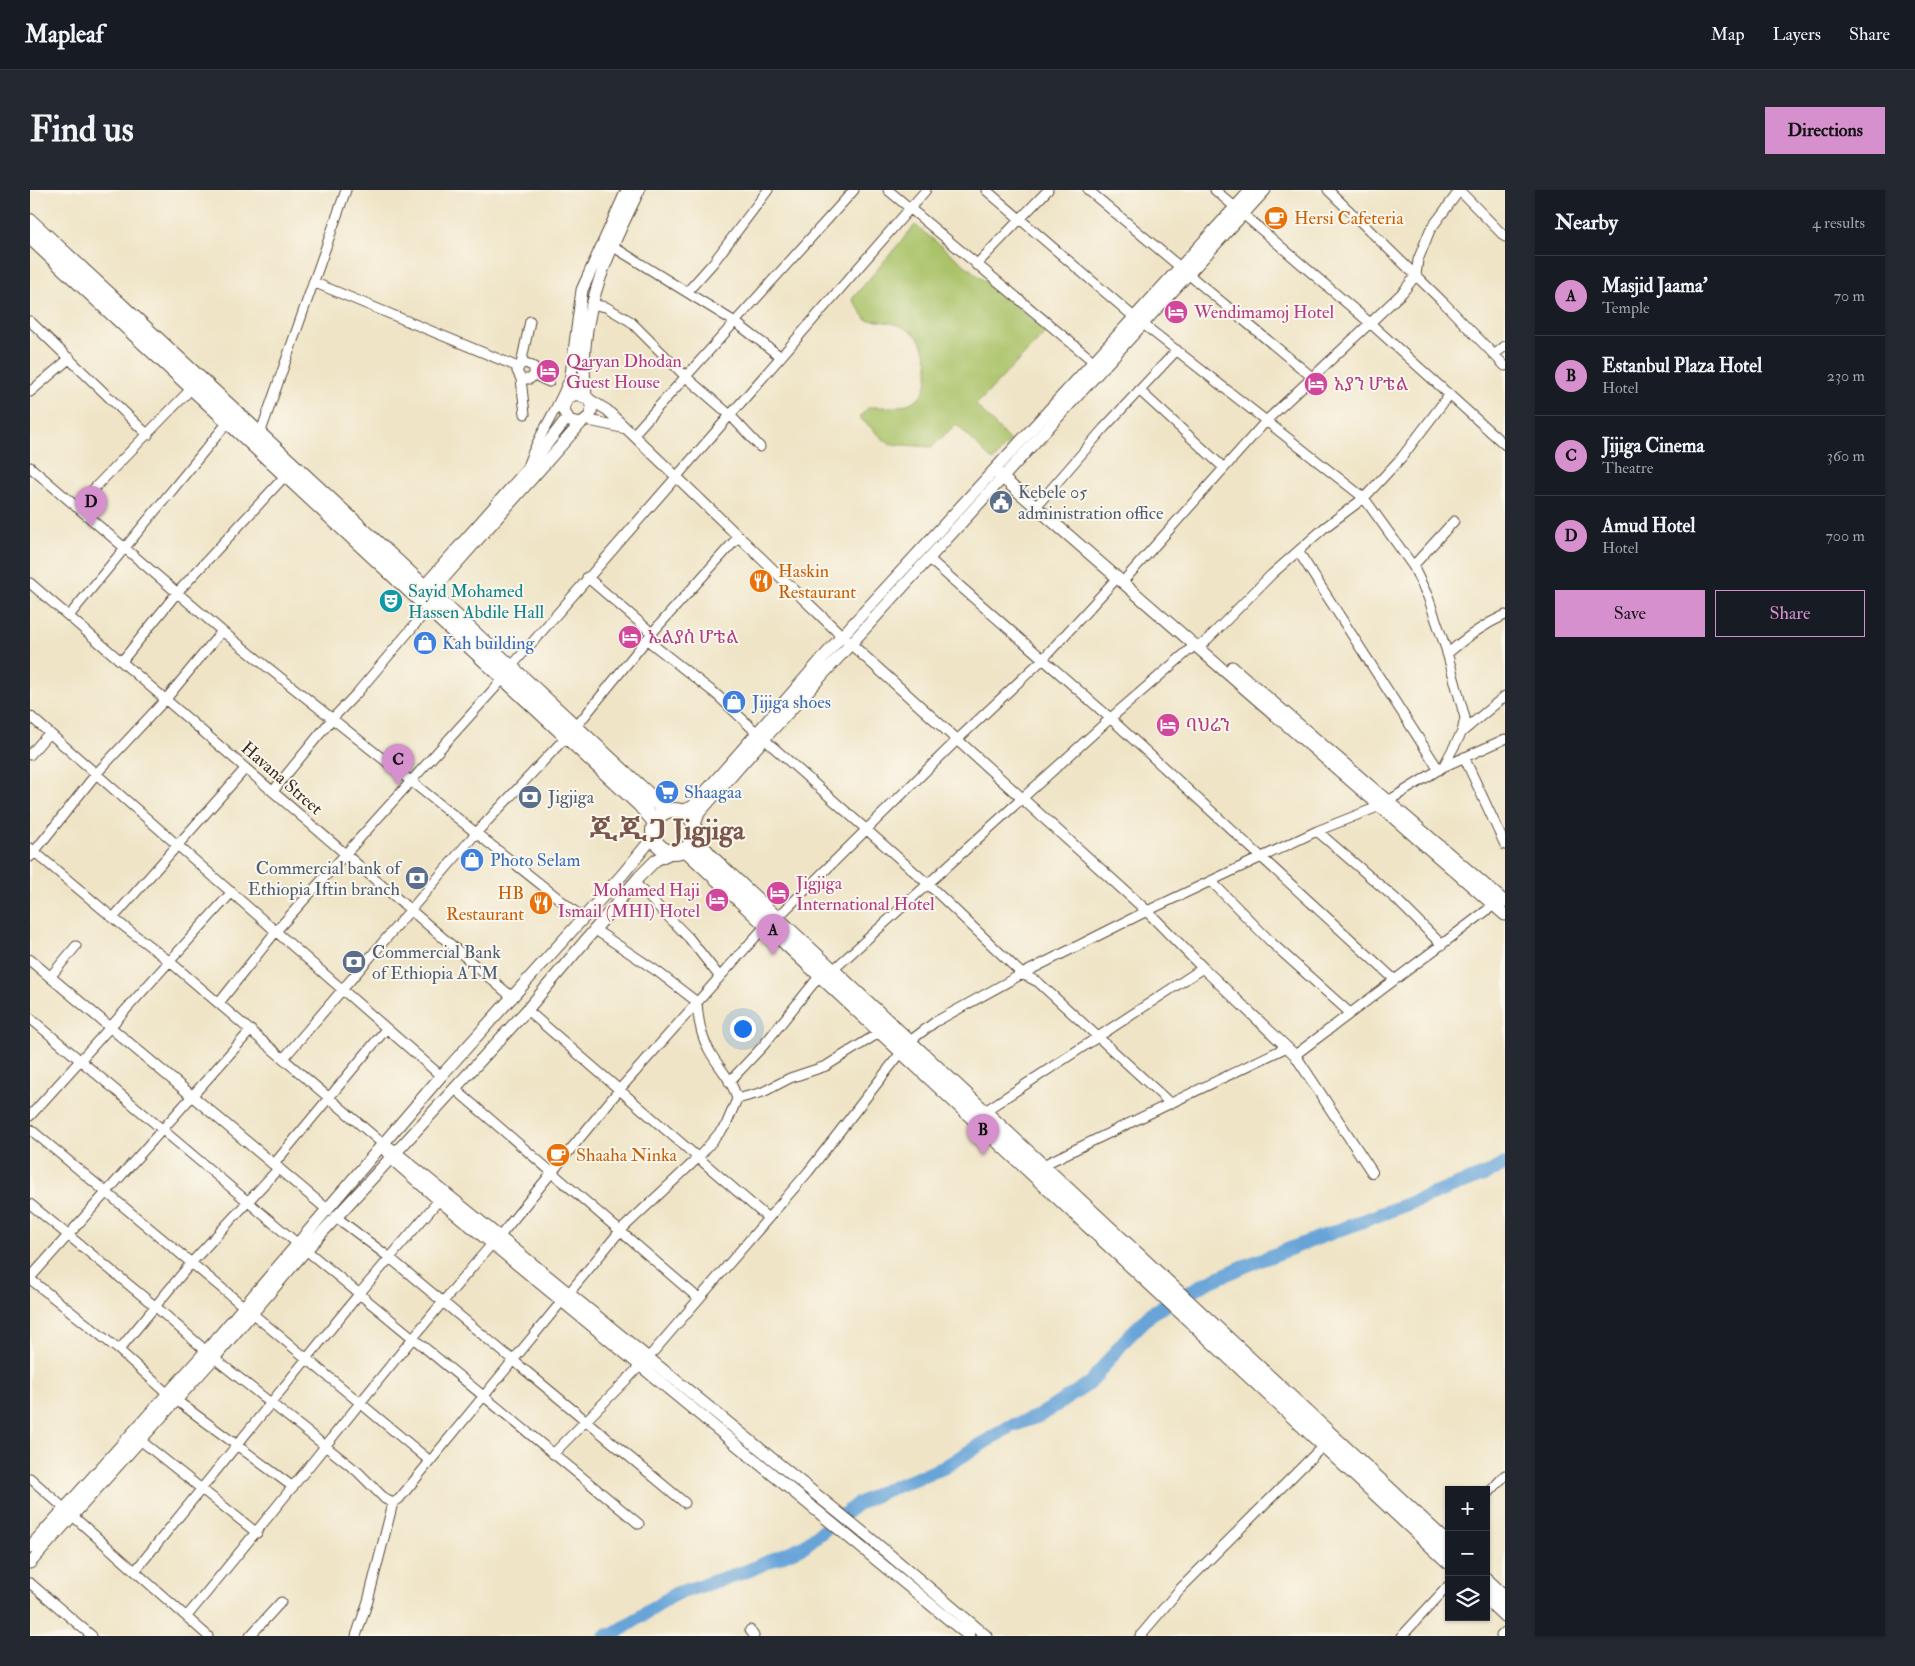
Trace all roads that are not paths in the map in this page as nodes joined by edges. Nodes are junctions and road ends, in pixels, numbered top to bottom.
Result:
1 (346, 190) edge
2 (627, 190) edge
3 (638, 190) edge
4 (768, 190) edge
5 (854, 190) edge
6 (888, 190) edge
7 (926, 190) edge
8 (986, 190) edge
9 (1048, 190) edge
10 (1088, 190) edge
11 (1215, 190) edge
12 (1251, 190) edge
13 (1265, 190) edge
14 (1328, 190) edge
15 (1459, 190) edge
16 (910, 210) junction
17 (1239, 211) junction
18 (1020, 217) junction
19 (30, 221) edge
20 (30, 237) edge
21 (1505, 237) edge
22 (612, 246) junction
23 (976, 264) junction
24 (1184, 270) junction
25 (1416, 275) junction
26 (313, 282) junction
27 (688, 291) junction
28 (591, 304) junction
29 (1138, 320) junction
30 (30, 321) edge
31 (530, 322) dead end
32 (735, 322) junction
33 (1370, 323) junction
34 (1505, 346) edge
35 (1177, 350) junction
36 (1494, 355) junction
37 (782, 357) junction
38 (70, 358) junction
39 (1093, 362) junction
40 (520, 365) junction
41 (1505, 366) edge
42 (534, 375) junction
43 (570, 376) junction
44 (1312, 377) junction
45 (686, 378) junction
46 (521, 379) junction
47 (549, 382) dead end
48 (191, 388) junction
49 (1139, 390) junction
50 (30, 392) edge
51 (1449, 395) junction
52 (568, 398) junction
53 (587, 398) junction
54 (525, 414) dead end
55 (730, 415) junction
56 (567, 418) junction
57 (1267, 420) junction
58 (584, 421) junction
59 (228, 422) junction
60 (624, 428) junction
61 (260, 434) junction
62 (148, 435) junction
63 (633, 435) junction
64 (1505, 445) edge
65 (760, 447) dead end
66 (255, 448) junction
67 (30, 467) edge
68 (1224, 468) junction
69 (526, 471) junction
70 (1001, 471) junction
71 (285, 476) junction
72 (676, 478) junction
73 (1364, 498) junction
74 (1040, 502) junction
75 (76, 507) junction
76 (1454, 521) dead end
77 (739, 536) junction
78 (124, 548) junction
79 (1298, 551) junction
80 (928, 558) junction
81 (1413, 566) junction
82 (588, 577) junction
83 (1122, 577) junction
84 (30, 583) edge
85 (176, 594) junction
86 (424, 598) junction
87 (1505, 615) edge
88 (68, 616) junction
89 (222, 632) junction
90 (649, 637) junction
91 (847, 639) junction
92 (1199, 644) junction
93 (1447, 654) junction
94 (1043, 659) junction
95 (122, 661) junction
96 (507, 673) junction
97 (1505, 696) edge
98 (166, 699) junction
99 (30, 716) edge
100 (332, 718) junction
101 (1110, 718) junction
102 (1462, 732) junction
103 (49, 733) junction
104 (570, 733) junction
105 (760, 736) junction
106 (958, 738) junction
107 (1505, 739) edge
108 (30, 755) edge
109 (1464, 758) junction
110 (245, 769) junction
111 (1441, 769) junction
112 (96, 774) junction
113 (410, 780) junction
114 (273, 791) junction
115 (1022, 798) junction
116 (1383, 803) junction
117 (666, 811) junction
118 (680, 811) junction
119 (655, 822) junction
120 (866, 830) junction
121 (1317, 831) junction
122 (478, 832) junction
123 (654, 836) junction
124 (686, 842) junction
125 (178, 845) junction
126 (1505, 845) edge
127 (32, 852) edge
128 (346, 854) junction
129 (1261, 858) junction
130 (1211, 881) junction
131 (634, 882) junction
132 (928, 884) junction
133 (232, 892) junction
134 (1500, 904) edge
135 (412, 912) junction
136 (1147, 912) junction
137 (1505, 915) edge
138 (113, 918) junction
139 (584, 918) junction
140 (772, 921) junction
141 (594, 929) junction
142 (276, 930) junction
143 (1442, 945) junction
144 (76, 946) dead end
145 (30, 960) edge
146 (169, 961) junction
147 (1203, 968) junction
148 (827, 972) junction
149 (1022, 974) junction
150 (719, 976) junction
151 (50, 977) junction
152 (1395, 980) junction
153 (344, 990) junction
154 (513, 998) junction
155 (697, 1002) junction
156 (219, 1003) junction
157 (527, 1010) junction
158 (1350, 1014) junction
159 (30, 1018) edge
160 (111, 1028) junction
161 (386, 1029) junction
162 (251, 1030) junction
163 (882, 1031) junction
164 (1100, 1037) junction
165 (906, 1046) junction
166 (1287, 1047) junction
167 (1295, 1055) junction
168 (284, 1058) junction
169 (81, 1061) junction
170 (441, 1076) junction
171 (729, 1082) junction
172 (455, 1089) junction
173 (620, 1090) junction
174 (193, 1096) junction
175 (330, 1097) junction
176 (737, 1099) junction
177 (1170, 1103) junction
178 (985, 1111) junction
179 (30, 1116) edge
180 (30, 1129) edge
181 (163, 1130) junction
182 (383, 1144) junction
183 (394, 1155) junction
184 (698, 1158) junction
185 (1043, 1165) junction
186 (276, 1166) junction
187 (551, 1171) junction
188 (1372, 1172) dead end
189 (107, 1192) junction
190 (439, 1200) junction
191 (248, 1202) junction
192 (30, 1204) edge
193 (332, 1213) junction
194 (768, 1218) junction
195 (620, 1230) junction
196 (68, 1236) junction
197 (496, 1240) junction
198 (302, 1247) junction
199 (390, 1258) junction
200 (192, 1262) junction
201 (1148, 1272) junction
202 (30, 1278) edge
203 (359, 1294) junction
204 (565, 1297) junction
205 (698, 1298) junction
206 (442, 1302) junction
207 (156, 1307) junction
208 (248, 1310) junction
209 (1193, 1313) junction
210 (412, 1338) junction
211 (119, 1350) junction
212 (210, 1355) junction
213 (308, 1358) junction
214 (512, 1360) junction
215 (645, 1361) junction
216 (172, 1397) junction
217 (483, 1397) junction
218 (359, 1403) junction
219 (270, 1404) junction
220 (585, 1419) junction
221 (140, 1440) junction
222 (1324, 1445) junction
223 (236, 1446) junction
224 (324, 1446) junction
225 (553, 1454) junction
226 (430, 1461) junction
227 (1505, 1475) edge
228 (30, 1478) edge
229 (293, 1487) junction
230 (201, 1490) junction
231 (1490, 1492) edge
232 (393, 1503) junction
233 (685, 1503) dead end
234 (68, 1512) junction
235 (639, 1524) dead end
236 (257, 1533) junction
237 (862, 1539) junction
238 (1445, 1539) edge
239 (30, 1547) edge
240 (1445, 1558) edge
241 (30, 1563) edge
242 (135, 1571) junction
243 (30, 1583) edge
244 (1490, 1584) edge
245 (1445, 1589) edge
246 (1505, 1598) edge
247 (1490, 1601) edge
248 (281, 1602) dead end
249 (1505, 1615) edge
250 (187, 1616) junction
251 (1505, 1632) edge
252 (92, 1636) edge
253 (208, 1636) edge
254 (250, 1636) edge
255 (356, 1636) edge
256 (969, 1636) edge
257 (986, 1636) edge
258 (1140, 1636) edge
259 (1402, 1636) edge
260 (1501, 1636) edge

1 - 26 street
2 - 43 main road
3 - 22 main road
4 - 27 street
5 - 32 street
6 - 16 street
7 - 16 street
8 - 18 street
9 - 18 street
10 - 24 street
11 - 17 street
12 - 17 main road
13 - 17 main road
14 - 25 street
15 - 21 street
15 - 25 street
16 - 23 street
16 - 37 street
17 - 24 main road
17 - 33 street
18 - 23 street
18 - 29 street
19 - 61 highway
20 - 48 highway
22 - 27 street
22 - 28 main road
23 - 39 street
24 - 29 main road
24 - 44 street
25 - 33 street
25 - 36 street
26 - 40 street
26 - 61 street
27 - 32 street
28 - 45 street
28 - 53 main road
29 - 35 street
29 - 39 main road
29 - 70 main road
30 - 38 street
31 - 40 street
32 - 37 street
32 - 45 street
33 - 44 street
33 - 51 street
34 - 36 street
35 - 49 street
35 - 57 street
36 - 41 street
37 - 55 street
38 - 50 street
38 - 62 street
39 - 70 main road
40 - 42 street
40 - 46 street
42 - 46 street
42 - 47 street
43 - 52 main road
43 - 69 street
44 - 57 street
45 - 55 street
45 - 63 street
46 - 54 street
48 - 59 highway
48 - 62 street
49 - 68 street
49 - 74 street
51 - 64 street
51 - 73 street
52 - 53 main road
52 - 56 main road
53 - 58 main road
53 - 60 street
55 - 65 street
55 - 72 street
56 - 58 main road
56 - 69 main road
57 - 68 street
57 - 73 street
58 - 60 street
58 - 86 main road
59 - 66 highway
59 - 78 street
60 - 63 street
61 - 66 street
61 - 86 highway
62 - 75 street
63 - 72 street
66 - 71 highway
67 - 75 street
68 - 83 street
69 - 86 main road
70 - 74 main road
70 - 80 main road
70 - 83 main road
70 - 91 main road
71 - 85 street
71 - 86 highway
72 - 77 street
72 - 82 street
73 - 79 street
73 - 81 street
74 - 83 main road
75 - 78 street
76 - 81 street
77 - 90 street
77 - 91 street
78 - 85 street
78 - 88 street
79 - 92 street
79 - 111 street
80 - 91 main road
80 - 94 street
81 - 93 street
82 - 90 street
82 - 96 street
83 - 92 main road
83 - 94 street
84 - 88 street, Havana Street
85 - 89 street
85 - 95 street
86 - 96 highway
86 - 100 street
87 - 93 street
88 - 95 street, Havana Street
89 - 98 street
89 - 100 street
90 - 104 street
90 - 105 street
91 - 105 main road
91 - 106 street
92 - 101 street
92 - 116 main road
93 - 102 street
94 - 101 street
94 - 106 street
95 - 98 street, Havana Street
96 - 104 highway
96 - 113 street
97 - 102 street
98 - 110 street, Havana Street
98 - 112 street
99 - 103 street
100 - 113 street
100 - 114 street
101 - 115 street
101 - 129 street
102 - 111 street
103 - 108 street
103 - 112 street
104 - 117 highway
104 - 119 highway
104 - 122 street
105 - 118 main road
105 - 120 street
105 - 124 main road
106 - 115 street
106 - 120 street
107 - 109 street
109 - 111 street
109 - 126 street
110 - 114 street, Havana Street
110 - 125 street
111 - 116 street
112 - 125 street
112 - 127 street
113 - 122 street
113 - 128 street
114 - 128 street, Havana Street
115 - 132 street
115 - 136 street
116 - 121 street
116 - 134 main road
117 - 118 highway
117 - 119 highway
118 - 124 highway
119 - 123 highway
120 - 132 street
120 - 140 street
121 - 129 street
121 - 143 street
122 - 135 street
122 - 139 street
123 - 124 highway
123 - 139 main road
124 - 131 main road
124 - 140 highway
125 - 133 street
125 - 138 street
127 - 138 street
128 - 135 street, Havana Street
128 - 142 street
129 - 130 street
129 - 152 street
130 - 136 street
130 - 158 street
131 - 141 main road
131 - 150 street
132 - 148 street
132 - 149 street
133 - 142 street
133 - 146 street
134 - 137 main road
134 - 143 street
135 - 153 street
135 - 154 street, Havana Street
136 - 147 street
136 - 149 street
138 - 146 street
139 - 154 main road
140 - 148 highway
140 - 150 street
141 - 155 street
141 - 157 main road
142 - 153 street
142 - 156 street
143 - 152 street
144 - 151 street
145 - 151 street
146 - 156 street
146 - 160 street
147 - 164 street
147 - 166 street
148 - 163 highway
148 - 165 highway
148 - 171 street
149 - 164 street
149 - 165 street
150 - 155 street
151 - 160 street
152 - 158 street
153 - 161 street
153 - 168 street
154 - 170 main road
155 - 171 street
155 - 173 street
156 - 162 street
157 - 172 main road
157 - 173 street
158 - 167 street
159 - 169 street
160 - 169 street
160 - 174 street
161 - 170 street
161 - 175 street
162 - 168 street
162 - 174 street
163 - 165 highway
163 - 176 street
164 - 177 street
164 - 178 street
165 - 178 highway
165 - 194 street
165 - 201 highway
166 - 167 street
166 - 177 street
167 - 188 street
168 - 175 street
169 - 179 street
169 - 181 street
170 - 182 main road
171 - 176 street
172 - 183 main road
172 - 187 street
173 - 184 street
173 - 187 street
174 - 181 street
174 - 186 street
175 - 182 street
175 - 186 street
176 - 184 street
177 - 185 street
178 - 185 highway
180 - 189 street
181 - 189 street
181 - 191 street
182 - 183 main road
182 - 193 main road
183 - 190 main road
183 - 193 main road
183 - 197 main road
184 - 194 street
184 - 195 street
185 - 201 highway
186 - 191 street
186 - 193 street
187 - 195 street
187 - 197 street
189 - 196 street
189 - 200 street
190 - 197 main road
190 - 199 street
191 - 198 street
191 - 200 street
192 - 196 street
193 - 198 main road
193 - 199 street
194 - 205 street
195 - 204 street
195 - 205 street
196 - 202 street
196 - 207 street
197 - 204 main road
197 - 206 street
198 - 203 street
198 - 208 main road
199 - 203 street
199 - 206 street
200 - 207 street
200 - 208 street
201 - 209 highway
202 - 211 street
203 - 210 street
203 - 213 street
204 - 214 street
204 - 215 main road
205 - 215 street
206 - 210 street
206 - 214 street
207 - 211 street
207 - 212 street
208 - 212 main road
208 - 213 street
209 - 222 highway
209 - 238 highway
210 - 217 street
210 - 218 street
211 - 216 street
212 - 216 main road
212 - 219 street
213 - 218 street
213 - 219 street
214 - 217 street
214 - 220 street
215 - 220 street
215 - 237 main road
216 - 221 main road
216 - 223 street
216 - 234 main road
217 - 225 street
217 - 226 street
218 - 224 street
218 - 226 street
219 - 223 street
219 - 224 street
220 - 225 street
220 - 233 street
221 - 230 street
221 - 234 main road
222 - 240 highway
222 - 258 street
223 - 229 street
223 - 230 street
224 - 229 street
224 - 232 street
225 - 235 street
226 - 232 street
227 - 231 street
228 - 234 street
229 - 236 street
230 - 236 street
230 - 242 street
232 - 255 street
234 - 239 main road
234 - 241 main road
234 - 242 street
236 - 250 street
237 - 256 main road
237 - 257 main road
242 - 250 street
243 - 252 street
244 - 246 highway
245 - 259 street
247 - 249 highway
248 - 254 street
250 - 253 street
251 - 260 street

